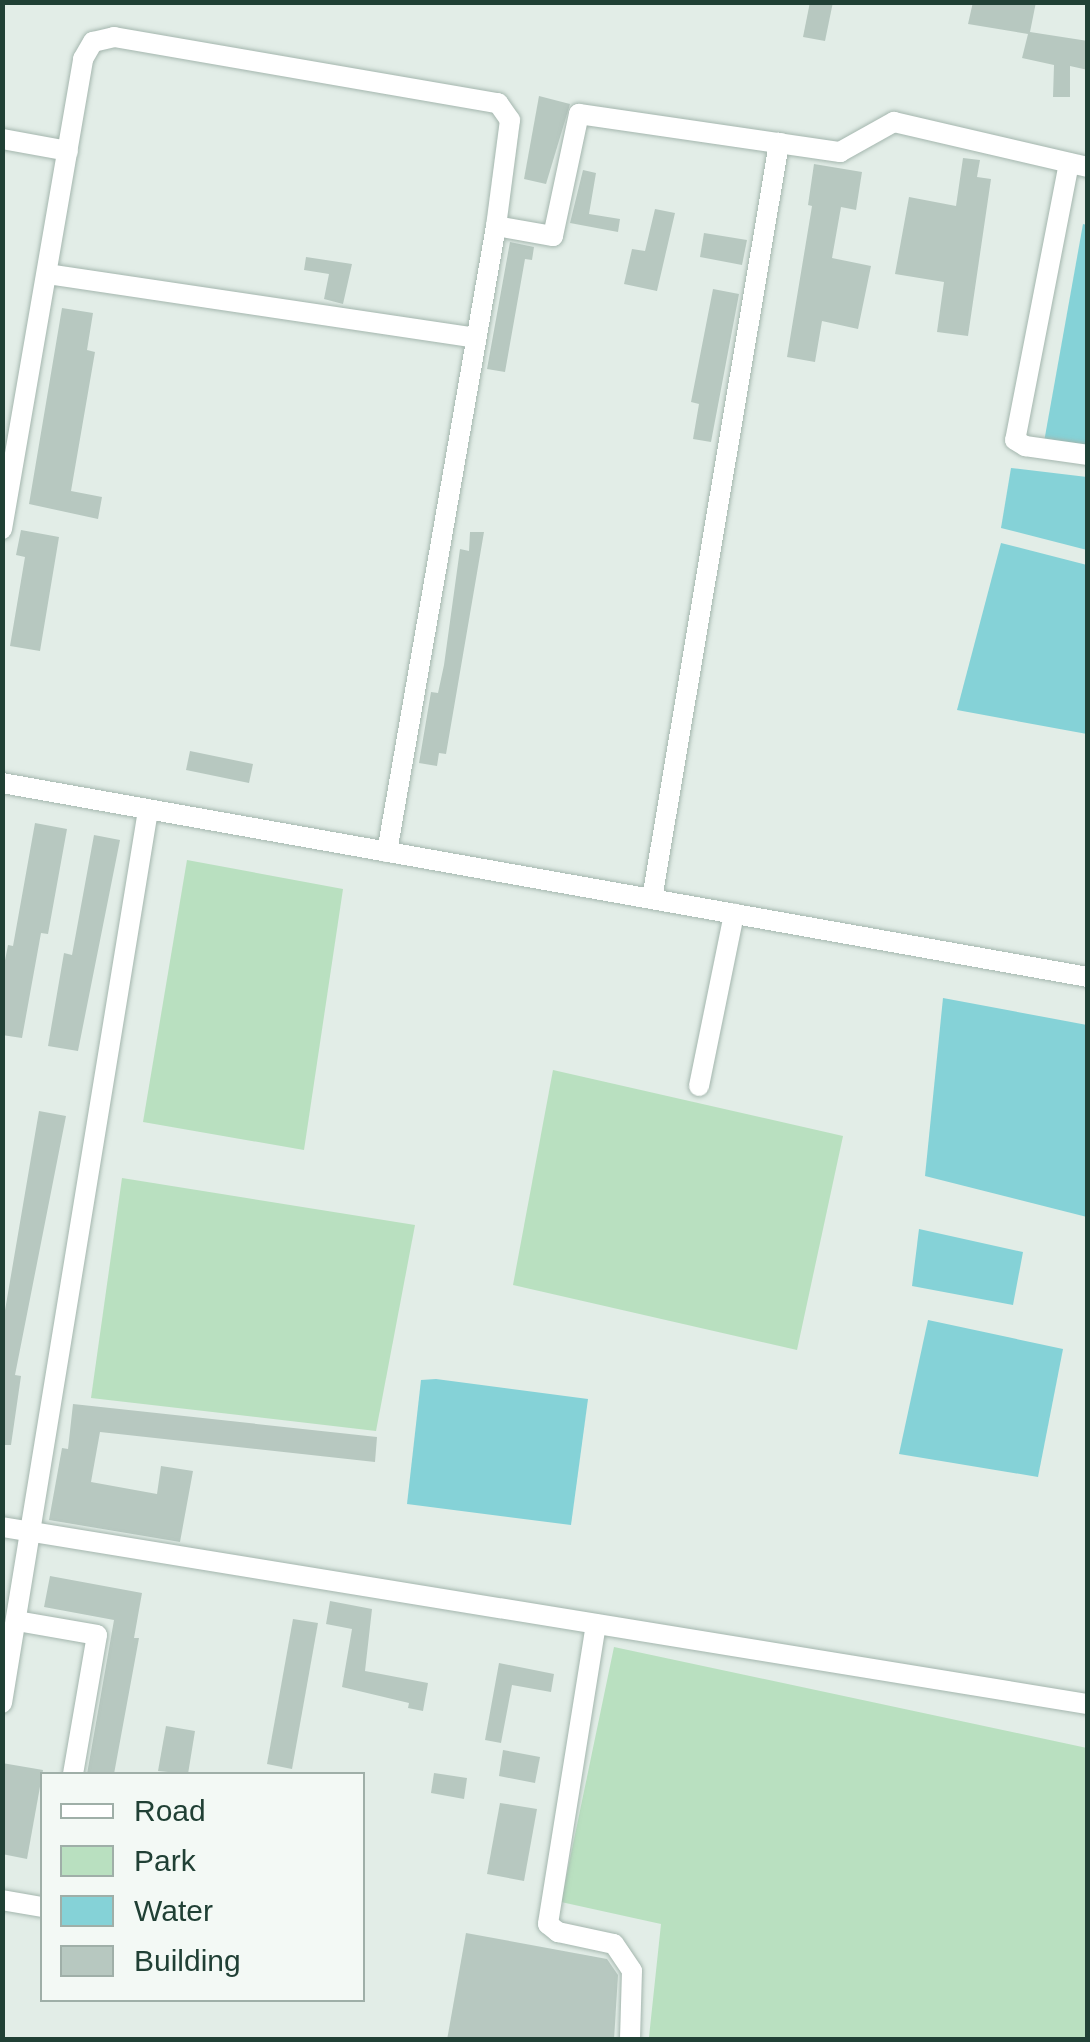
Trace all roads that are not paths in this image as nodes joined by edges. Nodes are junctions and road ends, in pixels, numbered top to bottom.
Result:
1 (2, 139) edge
2 (779, 143) junction
3 (68, 151) junction
4 (1078, 165) edge
5 (496, 226) junction
6 (48, 274) junction
7 (476, 338) junction
8 (1088, 455) edge
9 (9, 459) edge
10 (2, 529) edge
11 (2, 782) edge
12 (148, 810) junction
13 (387, 852) junction
14 (652, 900) junction
15 (734, 914) junction
16 (1088, 978) edge
17 (699, 1086) dead end
18 (2, 1527) edge
19 (33, 1532) junction
20 (17, 1622) junction
21 (596, 1624) junction
22 (2, 1703) edge
23 (1088, 1704) edge
24 (73, 1772) edge
25 (2, 1900) edge
26 (40, 1907) edge
27 (630, 2040) edge

1 - 3 street
2 - 4 street
2 - 5 street
2 - 14 street
3 - 5 street
3 - 6 street
4 - 8 street
5 - 7 street
6 - 7 street
6 - 9 street
7 - 13 street
9 - 10 street
11 - 12 street
12 - 13 street
12 - 19 street
13 - 14 street
14 - 15 street
15 - 16 street
15 - 17 street
18 - 19 street
19 - 20 street
19 - 21 street
20 - 22 street
20 - 24 street
21 - 23 street
21 - 27 street
25 - 26 street

